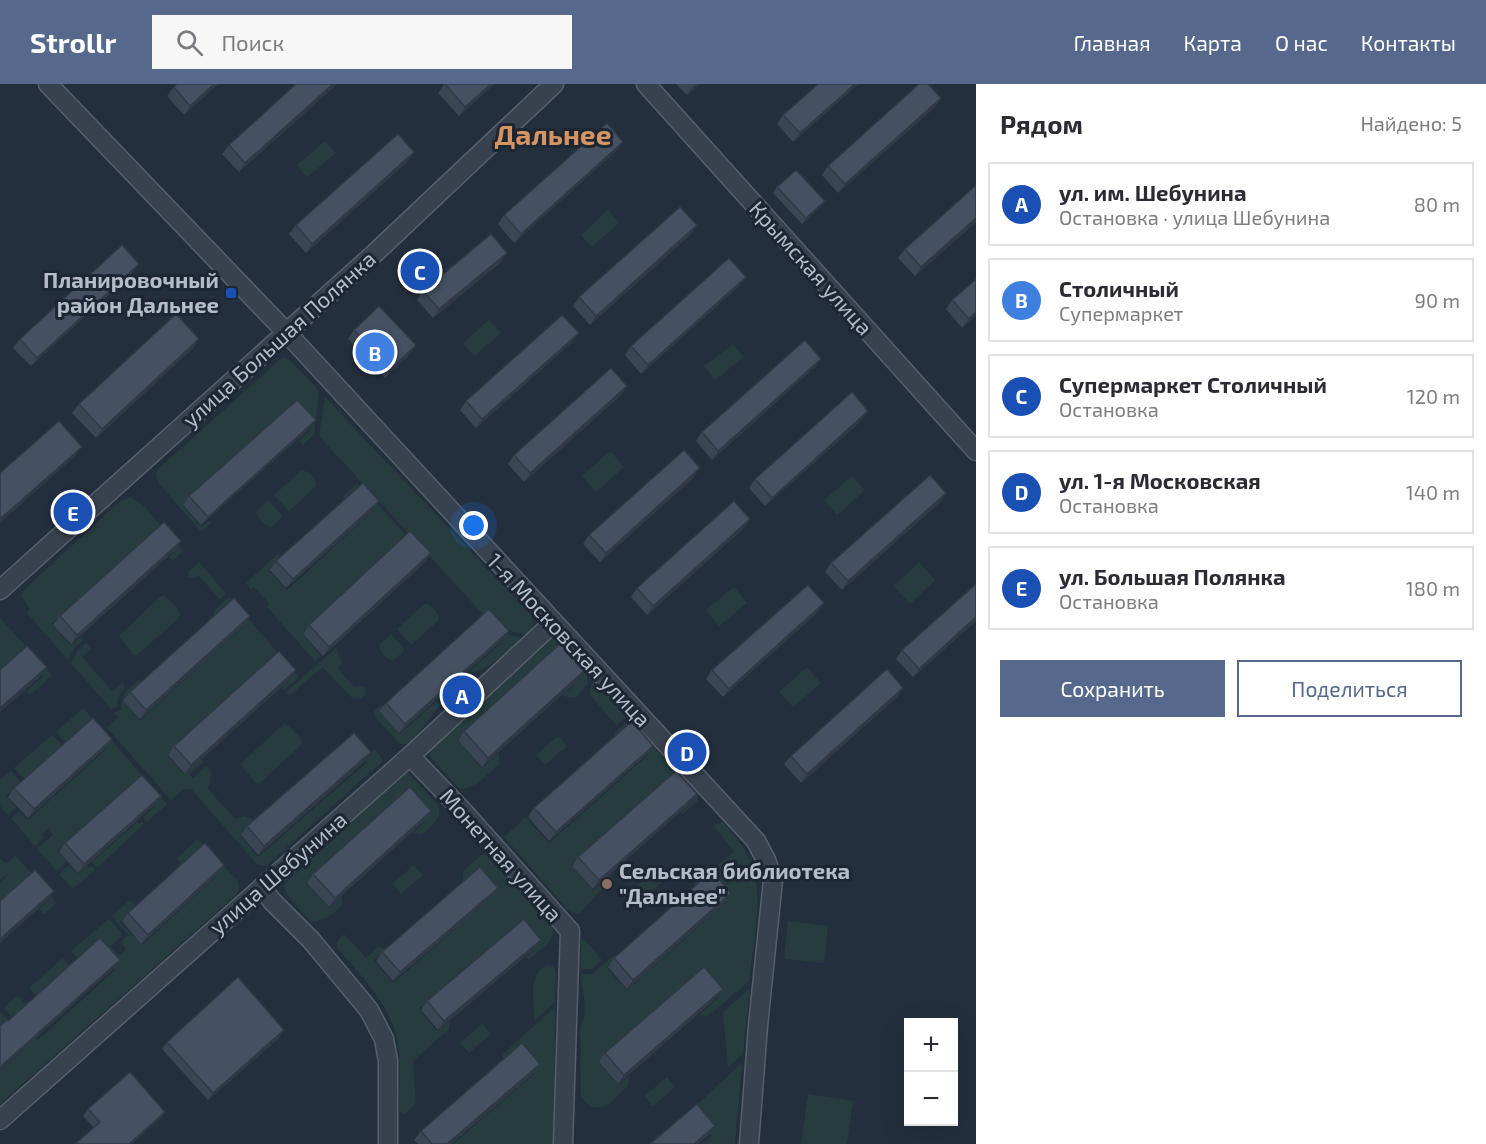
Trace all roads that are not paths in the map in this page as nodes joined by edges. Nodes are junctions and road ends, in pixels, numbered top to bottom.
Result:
1 (48, 84) edge
2 (554, 84) edge
3 (646, 84) edge
4 (286, 332) junction
5 (976, 451) edge
6 (0, 590) edge
7 (553, 623) junction
8 (410, 756) junction
9 (262, 888) junction
10 (0, 1120) edge
11 (388, 1144) edge
12 (562, 1144) edge
13 (749, 1144) edge

1 - 4 street, 1-я Московская улица
2 - 4 street, улица Большая Полянка
3 - 5 street, Крымская улица
4 - 6 street, улица Большая Полянка
4 - 7 street, 1-я Московская улица
7 - 8 street, улица Шебунина
7 - 13 street, 1-я Московская улица
8 - 9 street, улица Шебунина
8 - 12 street, Монетная улица
9 - 10 street, улица Шебунина
9 - 11 street

